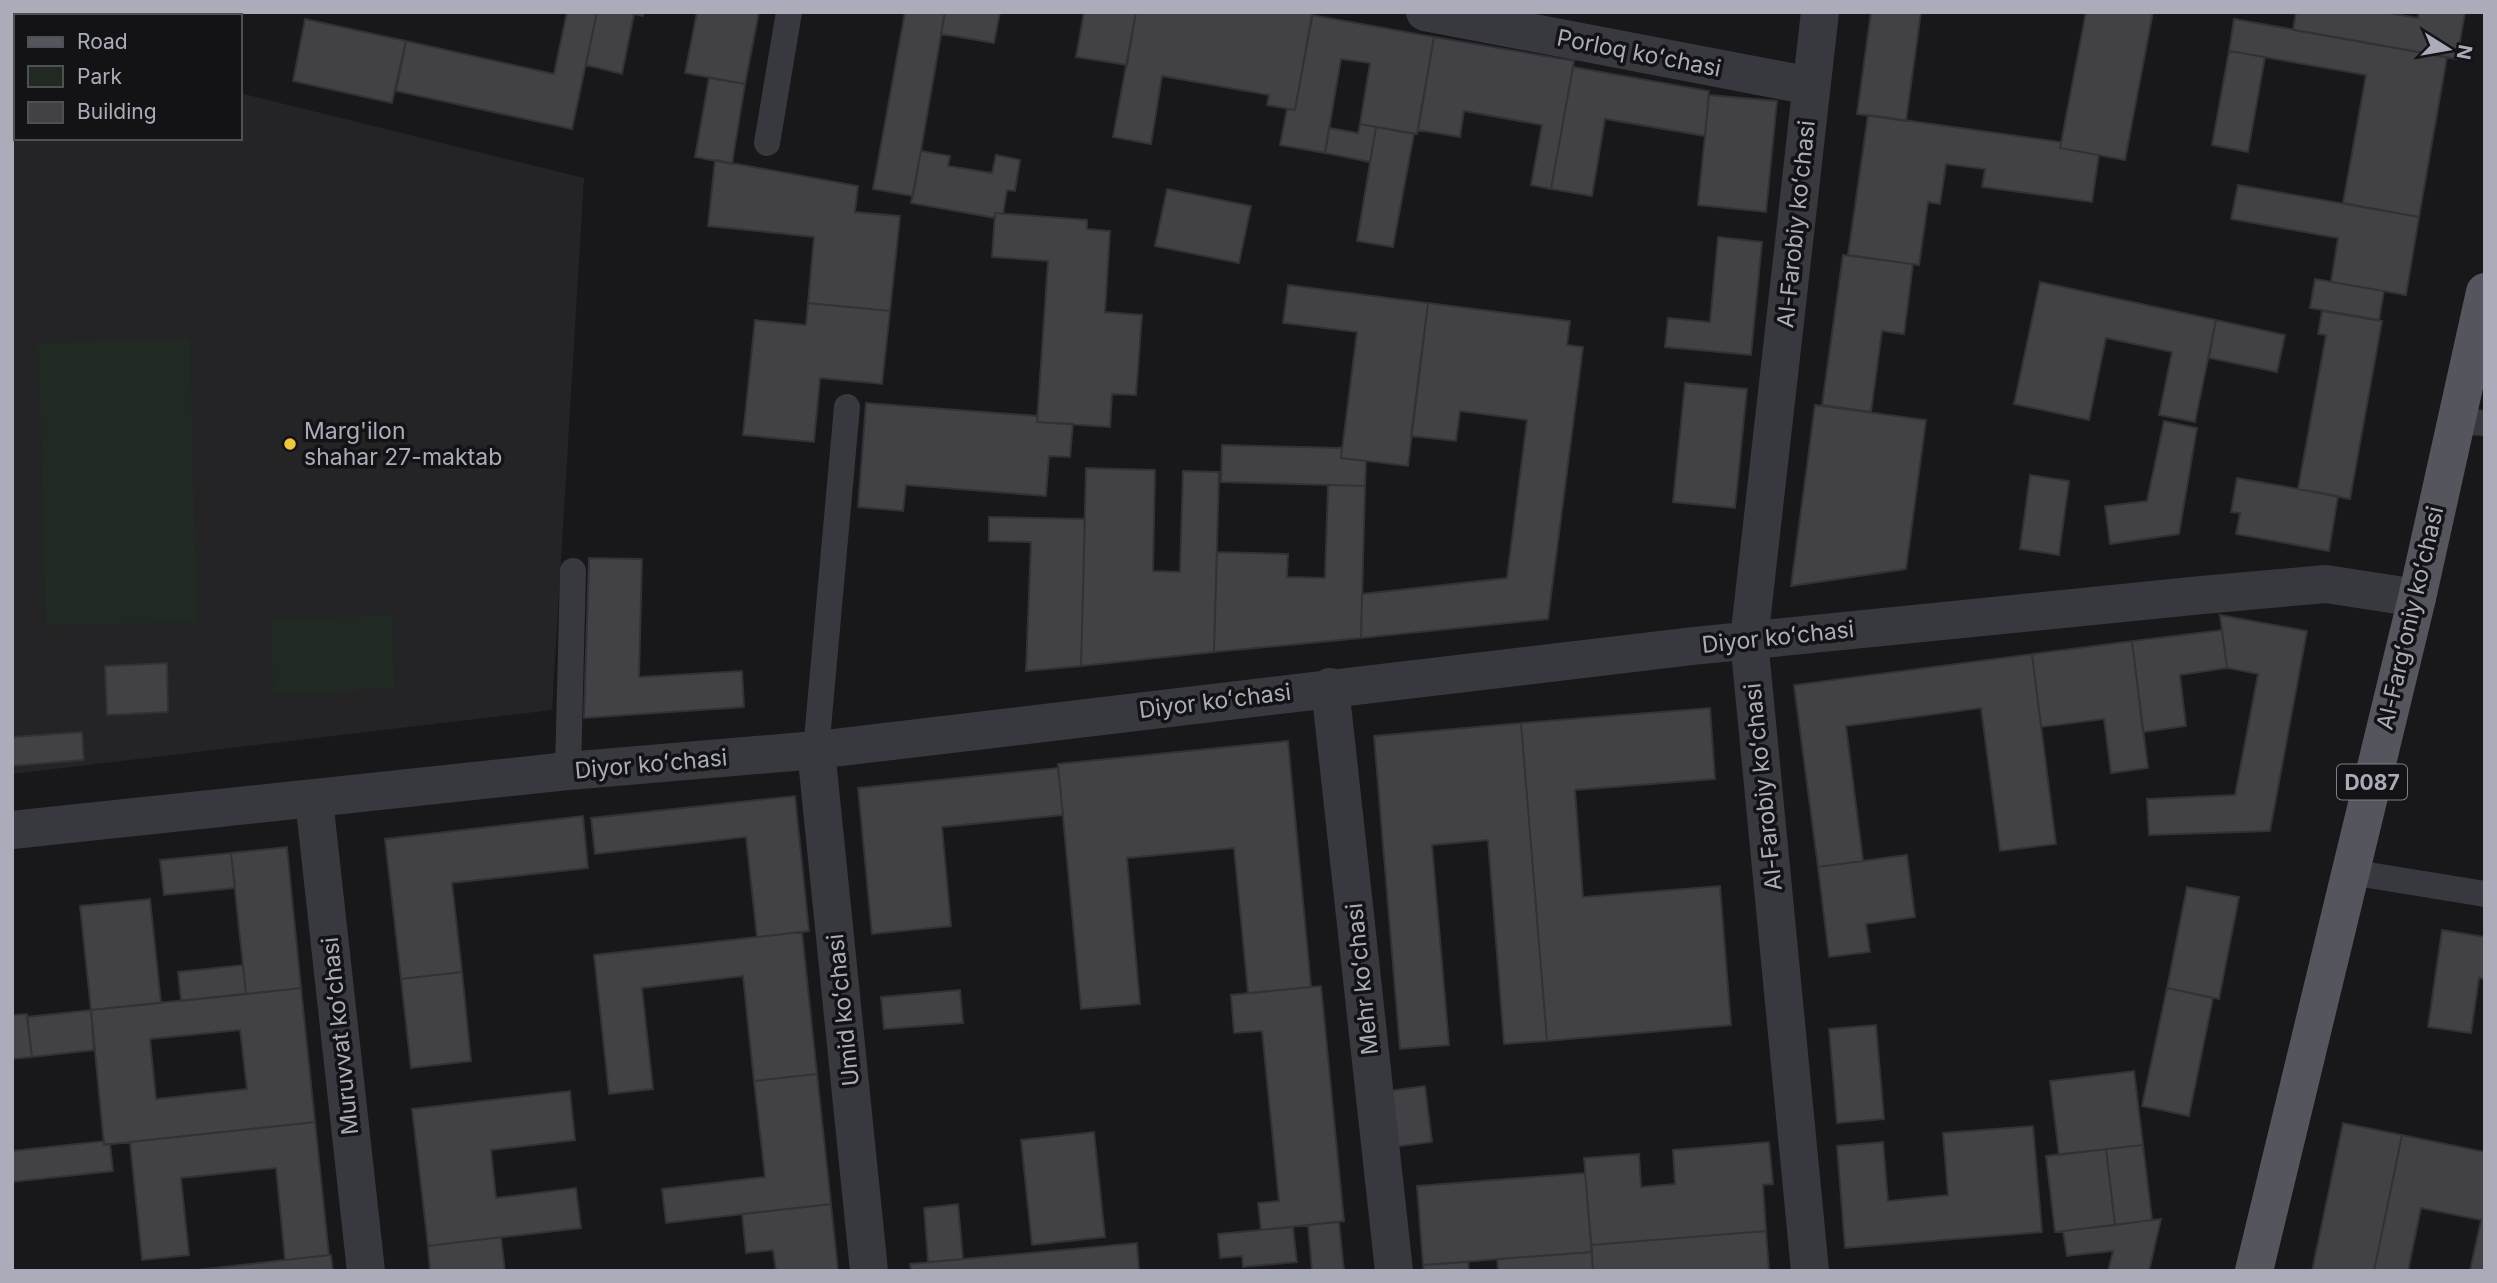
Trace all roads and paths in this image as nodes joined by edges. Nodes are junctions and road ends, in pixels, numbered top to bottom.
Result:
1 (789, 12) edge
2 (1425, 12) edge
3 (1820, 12) edge
4 (1811, 86) junction
5 (767, 143) dead end
6 (2485, 292) edge
7 (847, 407) dead end
8 (2470, 422) edge
9 (573, 571) dead end
10 (2417, 598) junction
11 (1749, 640) junction
12 (1330, 687) junction
13 (817, 750) junction
14 (568, 771) junction
15 (314, 800) junction
16 (12, 830) edge
17 (2350, 872) junction
18 (2485, 894) edge
19 (366, 1271) edge
20 (869, 1271) edge
21 (1394, 1271) edge
22 (1810, 1271) edge
23 (2254, 1271) edge

1 - 5 lane
2 - 4 street, Porloq koʻchasi
3 - 4 street, Al-Farobiy koʻchasi
4 - 11 street, Al-Farobiy koʻchasi
6 - 8 main road, Al-Fargʻoniy koʻchasi / D087
7 - 13 lane
8 - 10 main road, Al-Fargʻoniy koʻchasi / D087
9 - 14 lane
10 - 11 street, Diyor koʻchasi
10 - 17 main road, Al-Fargʻoniy koʻchasi / D087
11 - 12 street, Diyor koʻchasi
11 - 22 street, Al-Farobiy koʻchasi
12 - 13 street, Diyor koʻchasi
12 - 21 street, Mehr koʻchasi
13 - 14 street, Diyor koʻchasi
13 - 20 street, Umid koʻchasi
14 - 15 street, Diyor koʻchasi
15 - 16 street, Diyor koʻchasi
15 - 19 street, Muruvvat koʻchasi
17 - 18 lane
17 - 23 main road, Al-Fargʻoniy koʻchasi / D087

